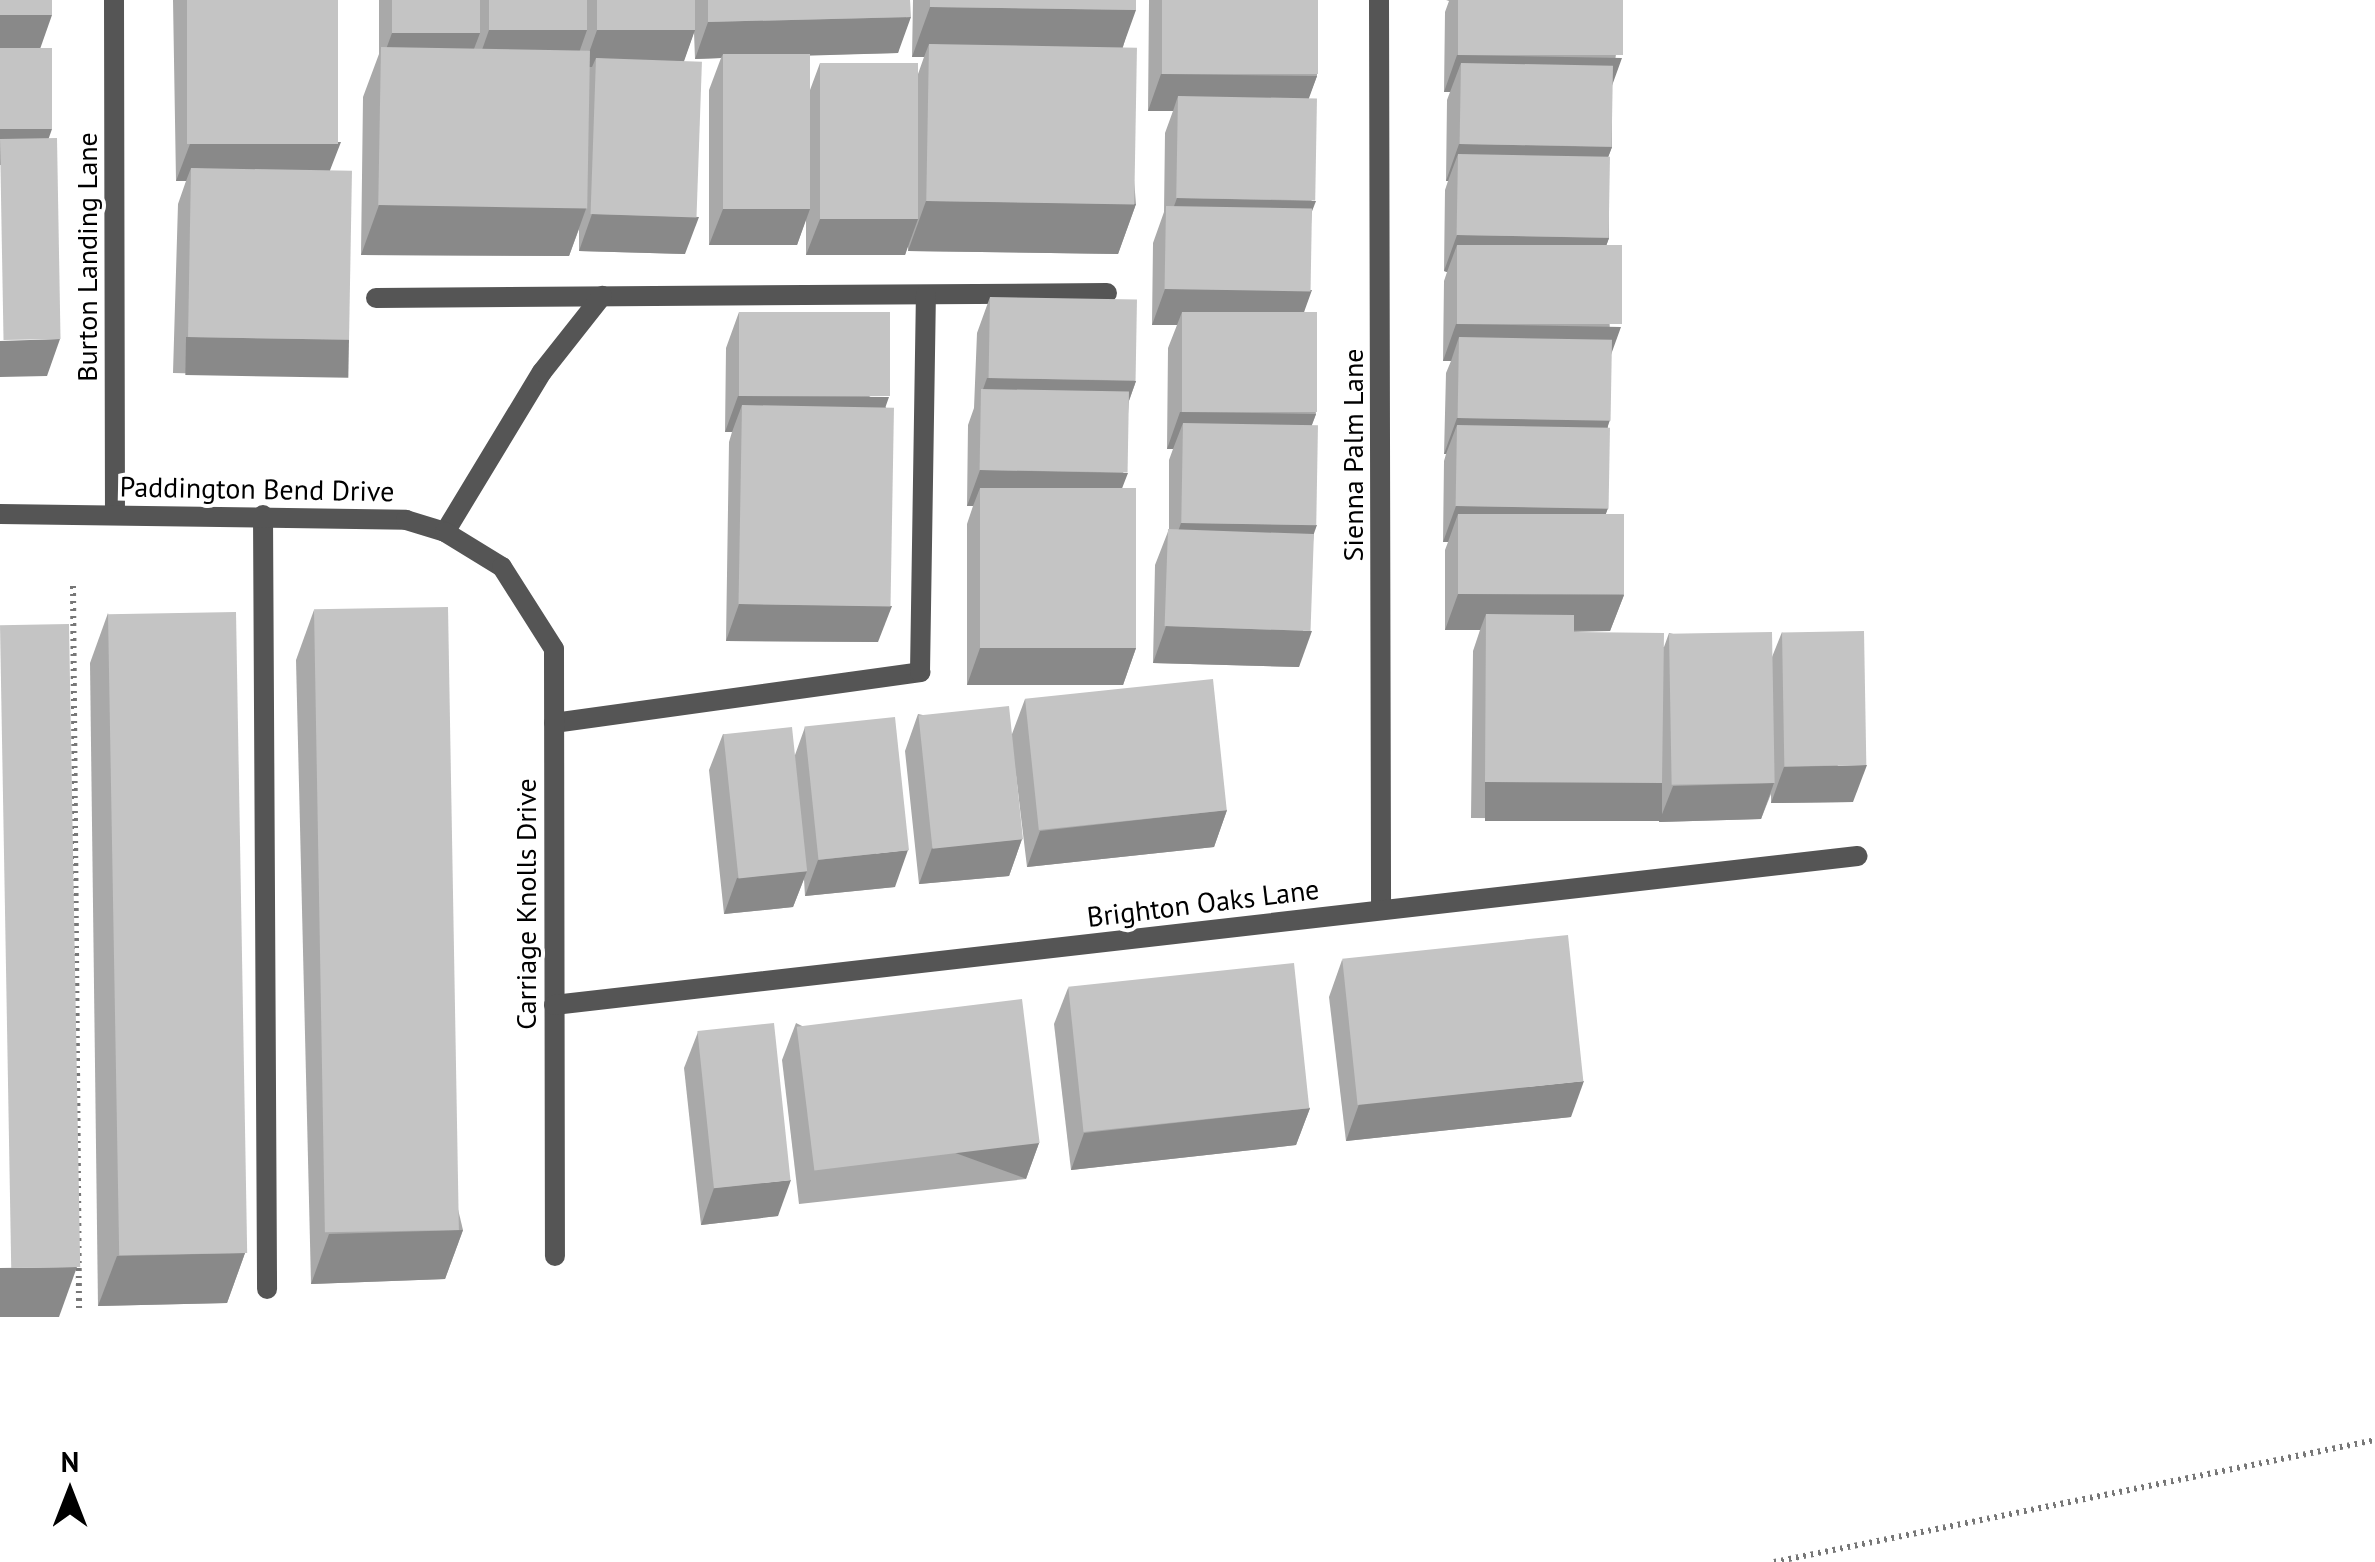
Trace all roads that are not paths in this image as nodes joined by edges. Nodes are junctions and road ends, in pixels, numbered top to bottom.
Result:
1 (114, 0) edge
2 (1380, 0) edge
3 (1107, 294) dead end
4 (926, 295) junction
5 (602, 296) junction
6 (376, 298) dead end
7 (115, 513) junction
8 (0, 514) edge
9 (262, 514) junction
10 (445, 532) junction
11 (502, 567) joint
12 (554, 723) junction
13 (1858, 856) dead end
14 (1382, 910) junction
15 (554, 1005) junction
16 (555, 1256) dead end
17 (268, 1289) dead end

1 - 7 street, Burton Landing Lane
2 - 14 street, Sienna Palm Lane
3 - 4 street
4 - 5 street
4 - 12 street
5 - 6 street
5 - 10 street
7 - 8 street, Paddington Bend Drive
7 - 9 street, Paddington Bend Drive
9 - 10 street, Paddington Bend Drive
9 - 17 street
10 - 11 street, Paddington Bend Drive
11 - 12 street, Carriage Knolls Drive
12 - 15 street, Carriage Knolls Drive
13 - 14 street, Brighton Oaks Lane
14 - 15 street, Brighton Oaks Lane
15 - 16 street, Carriage Knolls Drive

